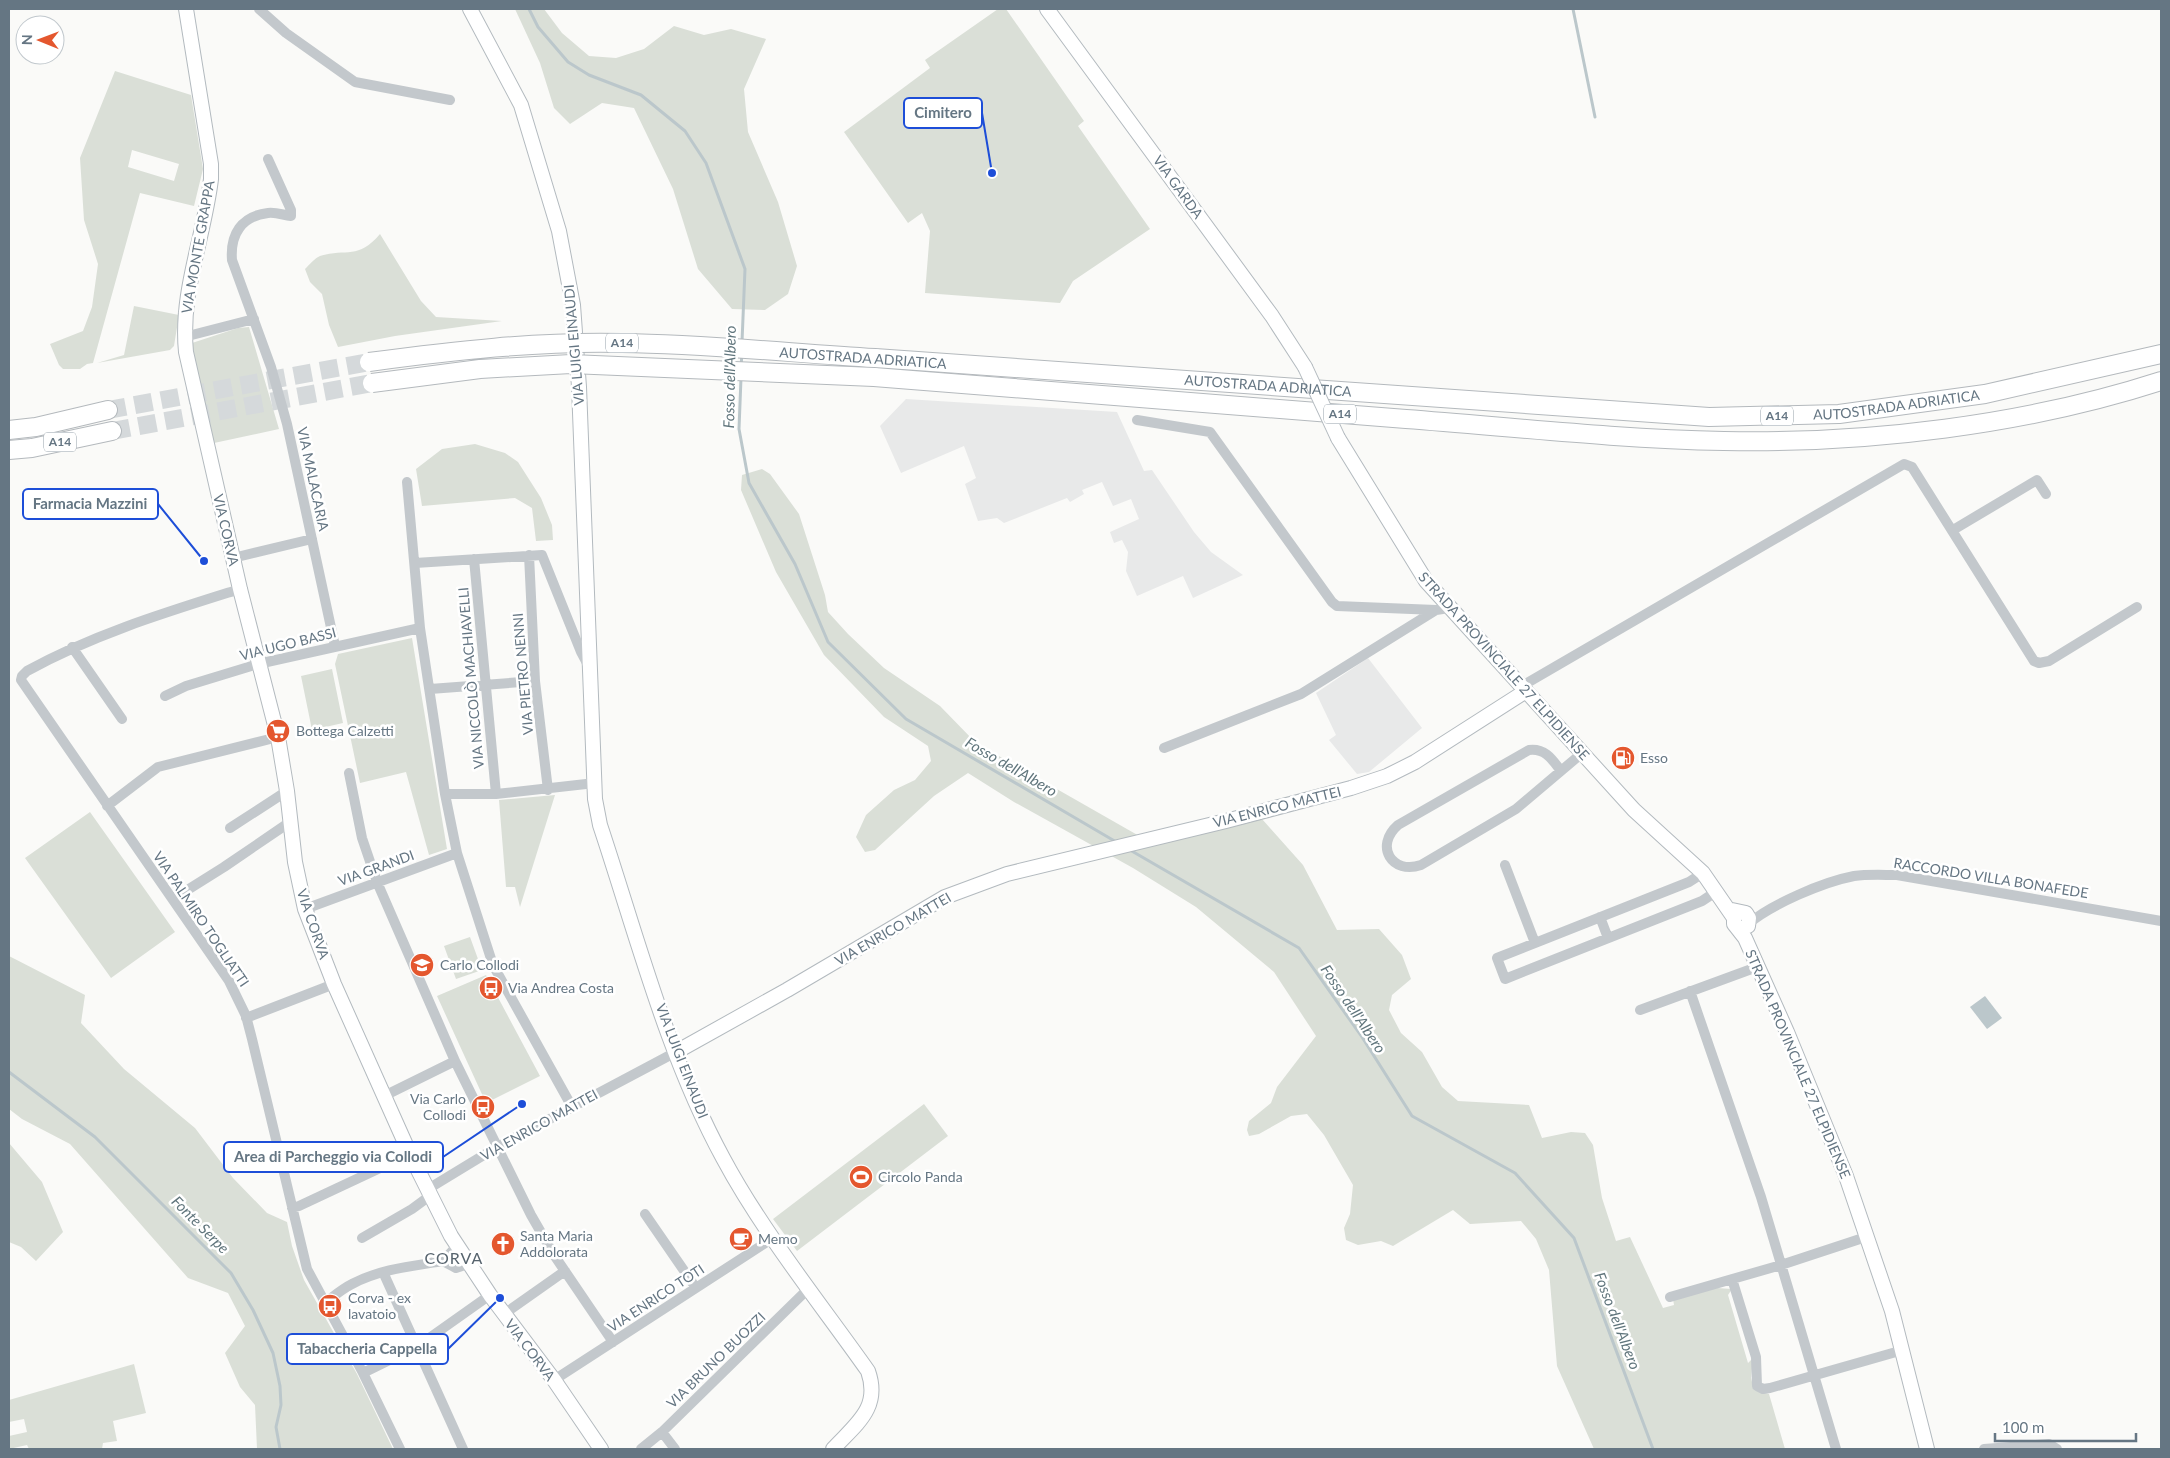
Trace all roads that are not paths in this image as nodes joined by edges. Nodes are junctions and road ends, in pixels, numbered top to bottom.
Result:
1 (186, 9) edge
2 (259, 9) edge
3 (470, 9) edge
4 (1047, 9) edge
5 (450, 100) dead end
6 (268, 159) dead end
7 (254, 319) junction
8 (184, 337) junction
9 (2161, 354) edge
10 (368, 362) tunnel mouth
11 (1305, 367) joint
12 (2161, 382) edge
13 (372, 383) tunnel mouth
14 (108, 410) tunnel mouth
15 (1137, 420) dead end
16 (9, 430) edge
17 (112, 430) tunnel mouth
18 (9, 450) edge
19 (406, 482) dead end
20 (2046, 494) dead end
21 (1953, 530) junction
22 (312, 539) junction
23 (528, 556) junction
24 (233, 558) junction
25 (474, 559) junction
26 (415, 563) junction
27 (240, 589) junction
28 (2137, 607) dead end
29 (1442, 609) junction
30 (420, 628) junction
31 (335, 646) junction
32 (72, 647) junction
33 (258, 664) junction
34 (590, 670) junction
35 (535, 681) junction
36 (485, 685) junction
37 (1524, 688) junction
38 (430, 689) junction
39 (165, 696) dead end
40 (122, 719) dead end
41 (278, 737) junction
42 (1164, 748) dead end
43 (1581, 754) junction
44 (1561, 771) junction
45 (349, 774) dead end
46 (595, 783) junction
47 (548, 790) junction
48 (287, 791) junction
49 (445, 794) junction
50 (496, 794) junction
51 (107, 806) junction
52 (290, 822) junction
53 (230, 828) dead end
54 (457, 853) junction
55 (1505, 865) dead end
56 (1703, 873) junction
57 (377, 882) junction
58 (1717, 891) junction
59 (174, 900) junction
60 (305, 909) junction
61 (1600, 917) junction
62 (1739, 921) junction
63 (2161, 921) edge
64 (1608, 938) junction
65 (1535, 943) junction
66 (1757, 967) junction
67 (334, 984) junction
68 (1690, 991) junction
69 (1640, 1010) dead end
70 (246, 1018) junction
71 (676, 1052) junction
72 (455, 1061) junction
73 (384, 1096) junction
74 (572, 1107) junction
75 (496, 1147) junction
76 (410, 1154) junction
77 (429, 1192) junction
78 (292, 1208) junction
79 (645, 1214) dead end
80 (1866, 1237) junction
81 (362, 1238) dead end
82 (773, 1238) junction
83 (457, 1246) junction
84 (443, 1261) junction
85 (468, 1264) junction
86 (1781, 1265) junction
87 (565, 1271) junction
88 (384, 1272) junction
89 (1732, 1279) junction
90 (696, 1288) junction
91 (809, 1288) junction
92 (490, 1295) junction
93 (1670, 1297) dead end
94 (326, 1302) junction
95 (504, 1314) junction
96 (613, 1342) junction
97 (418, 1346) junction
98 (1903, 1350) junction
99 (363, 1373) junction
100 (1815, 1374) junction
101 (554, 1380) junction
102 (662, 1432) junction
103 (400, 1449) edge
104 (463, 1449) edge
105 (600, 1449) edge
106 (641, 1449) edge
107 (675, 1449) edge
108 (833, 1449) edge
109 (1836, 1449) edge
110 (1927, 1449) edge
111 (1984, 1449) edge
112 (2057, 1449) edge

1 - 8 street, VIA MONTE GRAPPA
2 - 5 street
3 - 34 street, VIA LUIGI EINAUDI
4 - 11 street, VIA GARDA
6 - 7 street, VIA MALACARIA
7 - 8 street
7 - 22 street, VIA MALACARIA
8 - 24 street, VIA CORVA
9 - 10 highway, AUTOSTRADA ADRIATICA / A14, bridge
11 - 29 street, STRADA PROVINCIALE 27 ELPIDIENSE, bridge
12 - 13 highway, AUTOSTRADA ADRIATICA / A14, bridge
14 - 16 highway, A14
15 - 29 street
17 - 18 highway, A14
19 - 26 street
20 - 21 street
21 - 28 street
21 - 37 street
22 - 24 street
22 - 31 street, VIA MALACARIA
23 - 25 street
23 - 34 street, VIA LUIGI EINAUDI
23 - 35 street, VIA PIETRO NENNI
24 - 27 street, VIA CORVA
25 - 26 street
25 - 36 street, VIA NICCOLÒ MACHIAVELLI
26 - 30 street
27 - 32 street, VIA PALMIRO TOGLIATTI
27 - 33 street, VIA CORVA
29 - 37 street, STRADA PROVINCIALE 27 ELPIDIENSE
29 - 42 street
30 - 31 street, VIA UGO BASSI
30 - 38 street
31 - 33 street, VIA UGO BASSI
32 - 40 street
32 - 51 street, VIA PALMIRO TOGLIATTI
33 - 39 street, VIA UGO BASSI
33 - 41 street, VIA CORVA
34 - 46 street, VIA LUIGI EINAUDI
35 - 36 street
35 - 47 street, VIA PIETRO NENNI
36 - 38 street
36 - 50 street, VIA NICCOLÒ MACHIAVELLI
37 - 43 street, STRADA PROVINCIALE 27 ELPIDIENSE
37 - 71 street, VIA ENRICO MATTEI
38 - 49 street
41 - 48 street, VIA CORVA
41 - 51 street
43 - 44 street
43 - 56 street, STRADA PROVINCIALE 27 ELPIDIENSE
44 - 44 street
45 - 57 street
46 - 47 street
46 - 71 street, VIA LUIGI EINAUDI
47 - 50 street
48 - 52 street, VIA CORVA
48 - 53 street
49 - 50 street
49 - 54 street
51 - 59 street, VIA PALMIRO TOGLIATTI
52 - 59 street
52 - 60 street, VIA CORVA
54 - 57 street, VIA GRANDI
54 - 74 street
55 - 65 street
56 - 58 street, STRADA PROVINCIALE 27 ELPIDIENSE
56 - 61 street
57 - 60 street, VIA GRANDI
57 - 72 street
58 - 62 street, STRADA PROVINCIALE 27 ELPIDIENSE
58 - 64 street
59 - 70 street, VIA PALMIRO TOGLIATTI
60 - 67 street, VIA CORVA
61 - 64 street
61 - 65 street
62 - 63 street, RACCORDO VILLA BONAFEDE
62 - 66 street, STRADA PROVINCIALE 27 ELPIDIENSE
64 - 65 street
66 - 68 street
66 - 80 street, STRADA PROVINCIALE 27 ELPIDIENSE
67 - 70 street
67 - 73 street, VIA CORVA
68 - 69 street
68 - 86 street
70 - 78 street, VIA PALMIRO TOGLIATTI
71 - 74 street, VIA ENRICO MATTEI
71 - 82 street, VIA LUIGI EINAUDI
72 - 73 street
72 - 75 street
73 - 76 street, VIA CORVA
74 - 75 street, VIA ENRICO MATTEI
75 - 77 street, VIA ENRICO MATTEI
75 - 87 street
76 - 77 street, VIA CORVA
76 - 78 street
77 - 81 street, VIA ENRICO MATTEI
77 - 83 street, VIA CORVA
78 - 94 street, VIA PALMIRO TOGLIATTI
79 - 90 street
80 - 86 street
80 - 98 street, STRADA PROVINCIALE 27 ELPIDIENSE
82 - 90 street, VIA ENRICO TOTI
82 - 91 street, VIA LUIGI EINAUDI
83 - 84 street
83 - 85 street, VIA CORVA
84 - 85 street
84 - 88 street
85 - 92 street, VIA CORVA
86 - 89 street
86 - 100 street
87 - 95 street
87 - 96 street
88 - 94 street
88 - 97 street
89 - 93 street
89 - 100 street
90 - 96 street, VIA ENRICO TOTI
91 - 102 street, VIA BRUNO BUOZZI
91 - 108 street, VIA LUIGI EINAUDI
92 - 95 street, VIA CORVA
92 - 97 street
94 - 99 street, VIA PALMIRO TOGLIATTI
95 - 101 street, VIA CORVA
96 - 101 street, VIA ENRICO TOTI
97 - 99 street
97 - 104 street
98 - 100 street
98 - 110 street, STRADA PROVINCIALE 27 ELPIDIENSE
99 - 103 street, VIA PALMIRO TOGLIATTI
100 - 109 street
101 - 105 street, VIA CORVA
102 - 106 street, VIA BRUNO BUOZZI
102 - 107 street
111 - 112 street

